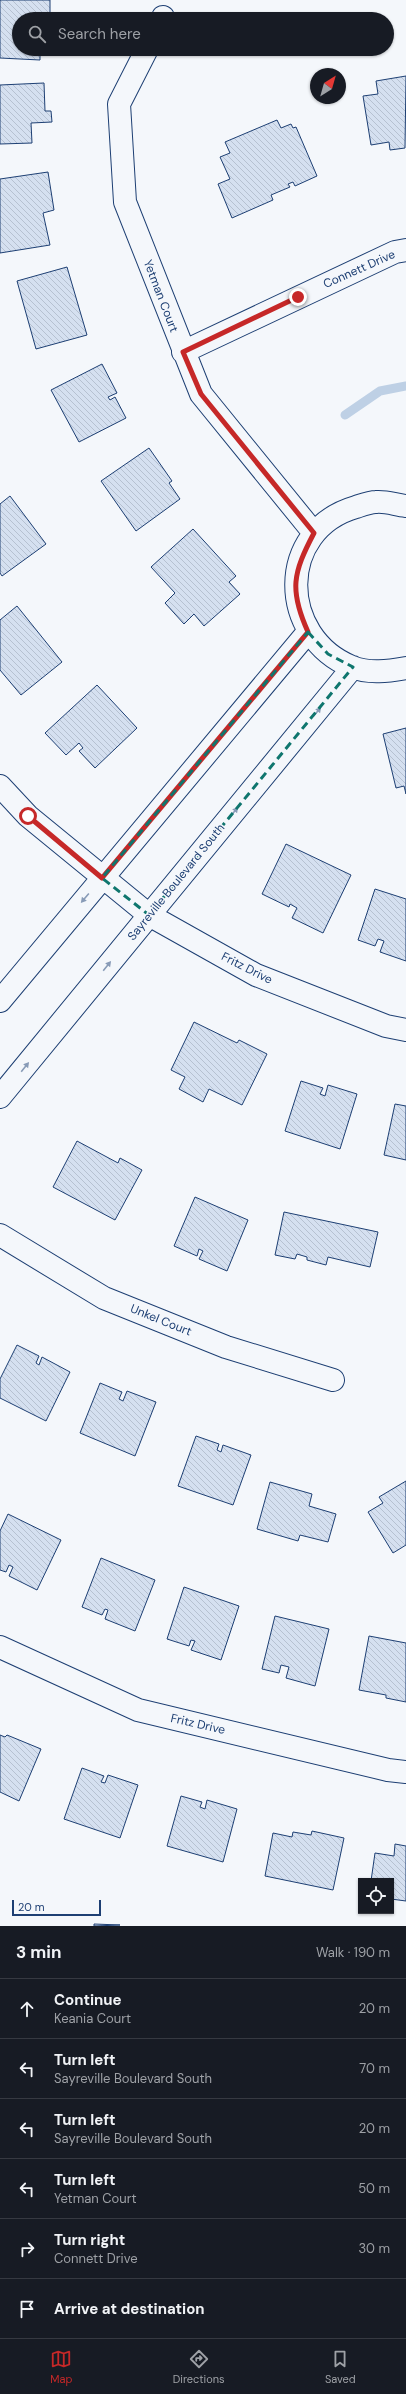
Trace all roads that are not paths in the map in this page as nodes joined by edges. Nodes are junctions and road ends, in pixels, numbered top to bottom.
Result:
1 (143, 56) edge
2 (406, 250) edge
3 (183, 352) junction
4 (406, 506) edge
5 (314, 533) junction
6 (308, 632) junction
7 (353, 668) junction
8 (406, 668) edge
9 (0, 786) edge
10 (102, 878) junction
11 (148, 915) junction
12 (0, 1000) edge
13 (406, 1030) edge
14 (0, 1097) edge
15 (0, 1235) edge
16 (333, 1380) dead end
17 (0, 1647) edge
18 (406, 1772) edge

1 - 3 street, Yetman Court
2 - 3 street, Connett Drive
3 - 5 street, Yetman Court
4 - 5 street
5 - 6 street
6 - 7 street
6 - 10 street
7 - 8 street
11 -> 7 street, Sayreville Boulevard South
9 - 10 street, Fritz Drive
10 - 11 street, Fritz Drive
10 -> 12 street
11 - 13 street, Fritz Drive
14 -> 11 street, Sayreville Boulevard South
15 - 16 street, Unkel Court
17 - 18 street, Fritz Drive

